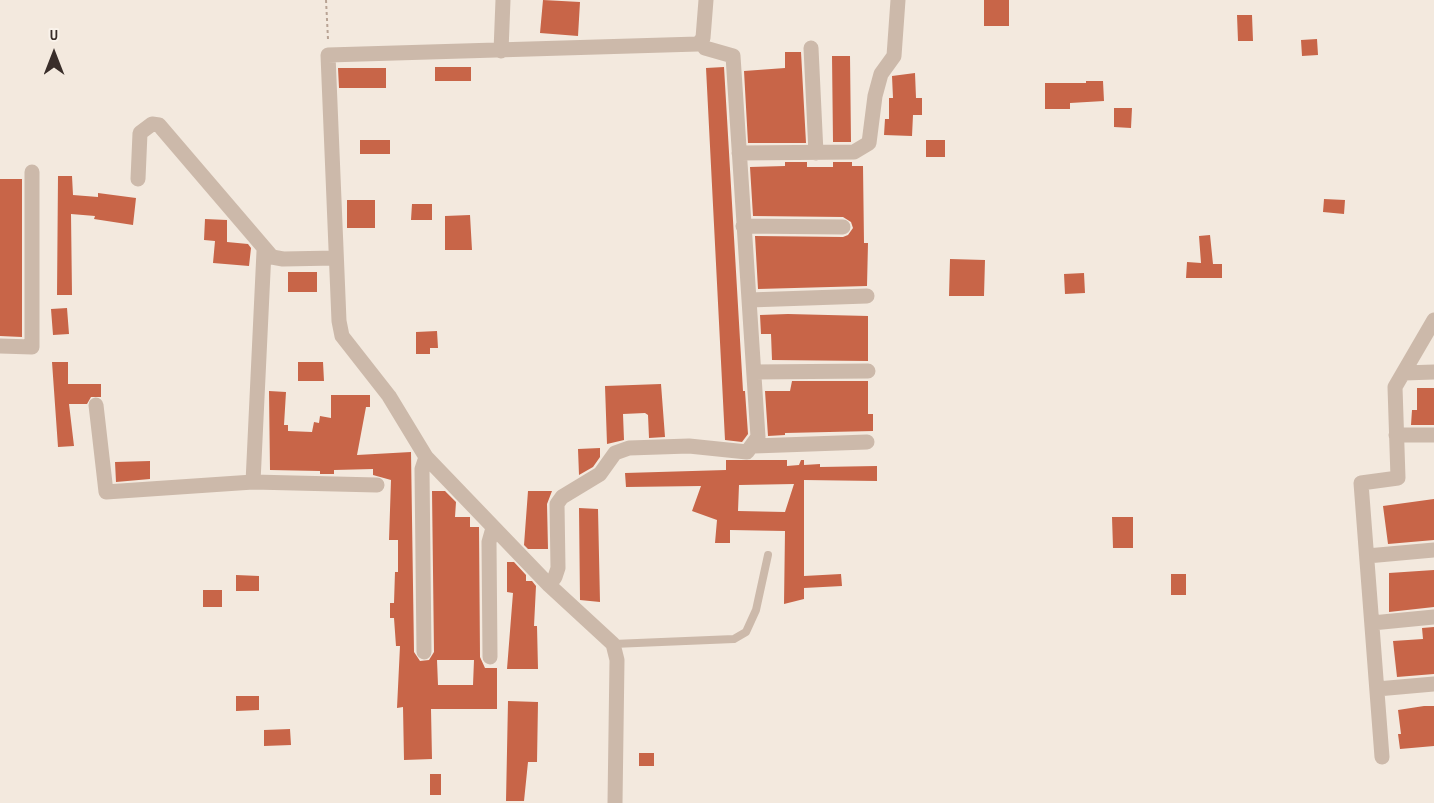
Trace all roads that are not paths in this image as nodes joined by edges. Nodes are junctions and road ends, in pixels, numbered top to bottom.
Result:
1 (502, 0) edge
2 (706, 0) edge
3 (898, 0) edge
4 (701, 42) junction
5 (811, 48) dead end
6 (501, 51) junction
7 (739, 153) junction
8 (816, 153) junction
9 (32, 172) dead end
10 (138, 179) dead end
11 (743, 226) junction
12 (843, 227) dead end
13 (264, 251) junction
14 (336, 258) junction
15 (867, 296) dead end
16 (749, 300) junction
17 (1434, 320) edge
18 (0, 346) edge
19 (868, 371) dead end
20 (754, 372) junction
21 (1434, 372) edge
22 (1404, 373) junction
23 (96, 405) dead end
24 (1396, 435) junction
25 (1434, 435) edge
26 (867, 442) dead end
27 (754, 446) junction
28 (426, 457) junction
29 (253, 482) junction
30 (377, 485) dead end
31 (493, 528) junction
32 (1434, 550) edge
33 (768, 555) dead end
34 (1367, 556) junction
35 (549, 585) junction
36 (1434, 617) edge
37 (1372, 623) junction
38 (613, 644) junction
39 (424, 652) dead end
40 (490, 657) dead end
41 (1434, 684) edge
42 (1377, 689) junction
43 (1382, 757) dead end
44 (615, 803) edge

1 - 6 street
2 - 4 street
3 - 8 street
4 - 6 street
4 - 7 street
5 - 8 street
6 - 14 street
7 - 8 street
7 - 11 street
9 - 18 street
10 - 13 street
11 - 12 street
11 - 16 street
13 - 14 street
13 - 29 street
14 - 28 street
15 - 16 street
16 - 20 street
17 - 22 street
19 - 20 street
20 - 27 street
21 - 22 street
22 - 24 street
23 - 29 street
24 - 25 street
24 - 34 street
26 - 27 street
27 - 35 street
28 - 31 street
28 - 39 street
29 - 30 street
31 - 35 street
31 - 40 street
32 - 34 street
33 - 38 lane
34 - 37 street
35 - 38 street
36 - 37 street
37 - 42 street
38 - 44 street
41 - 42 street
42 - 43 street

